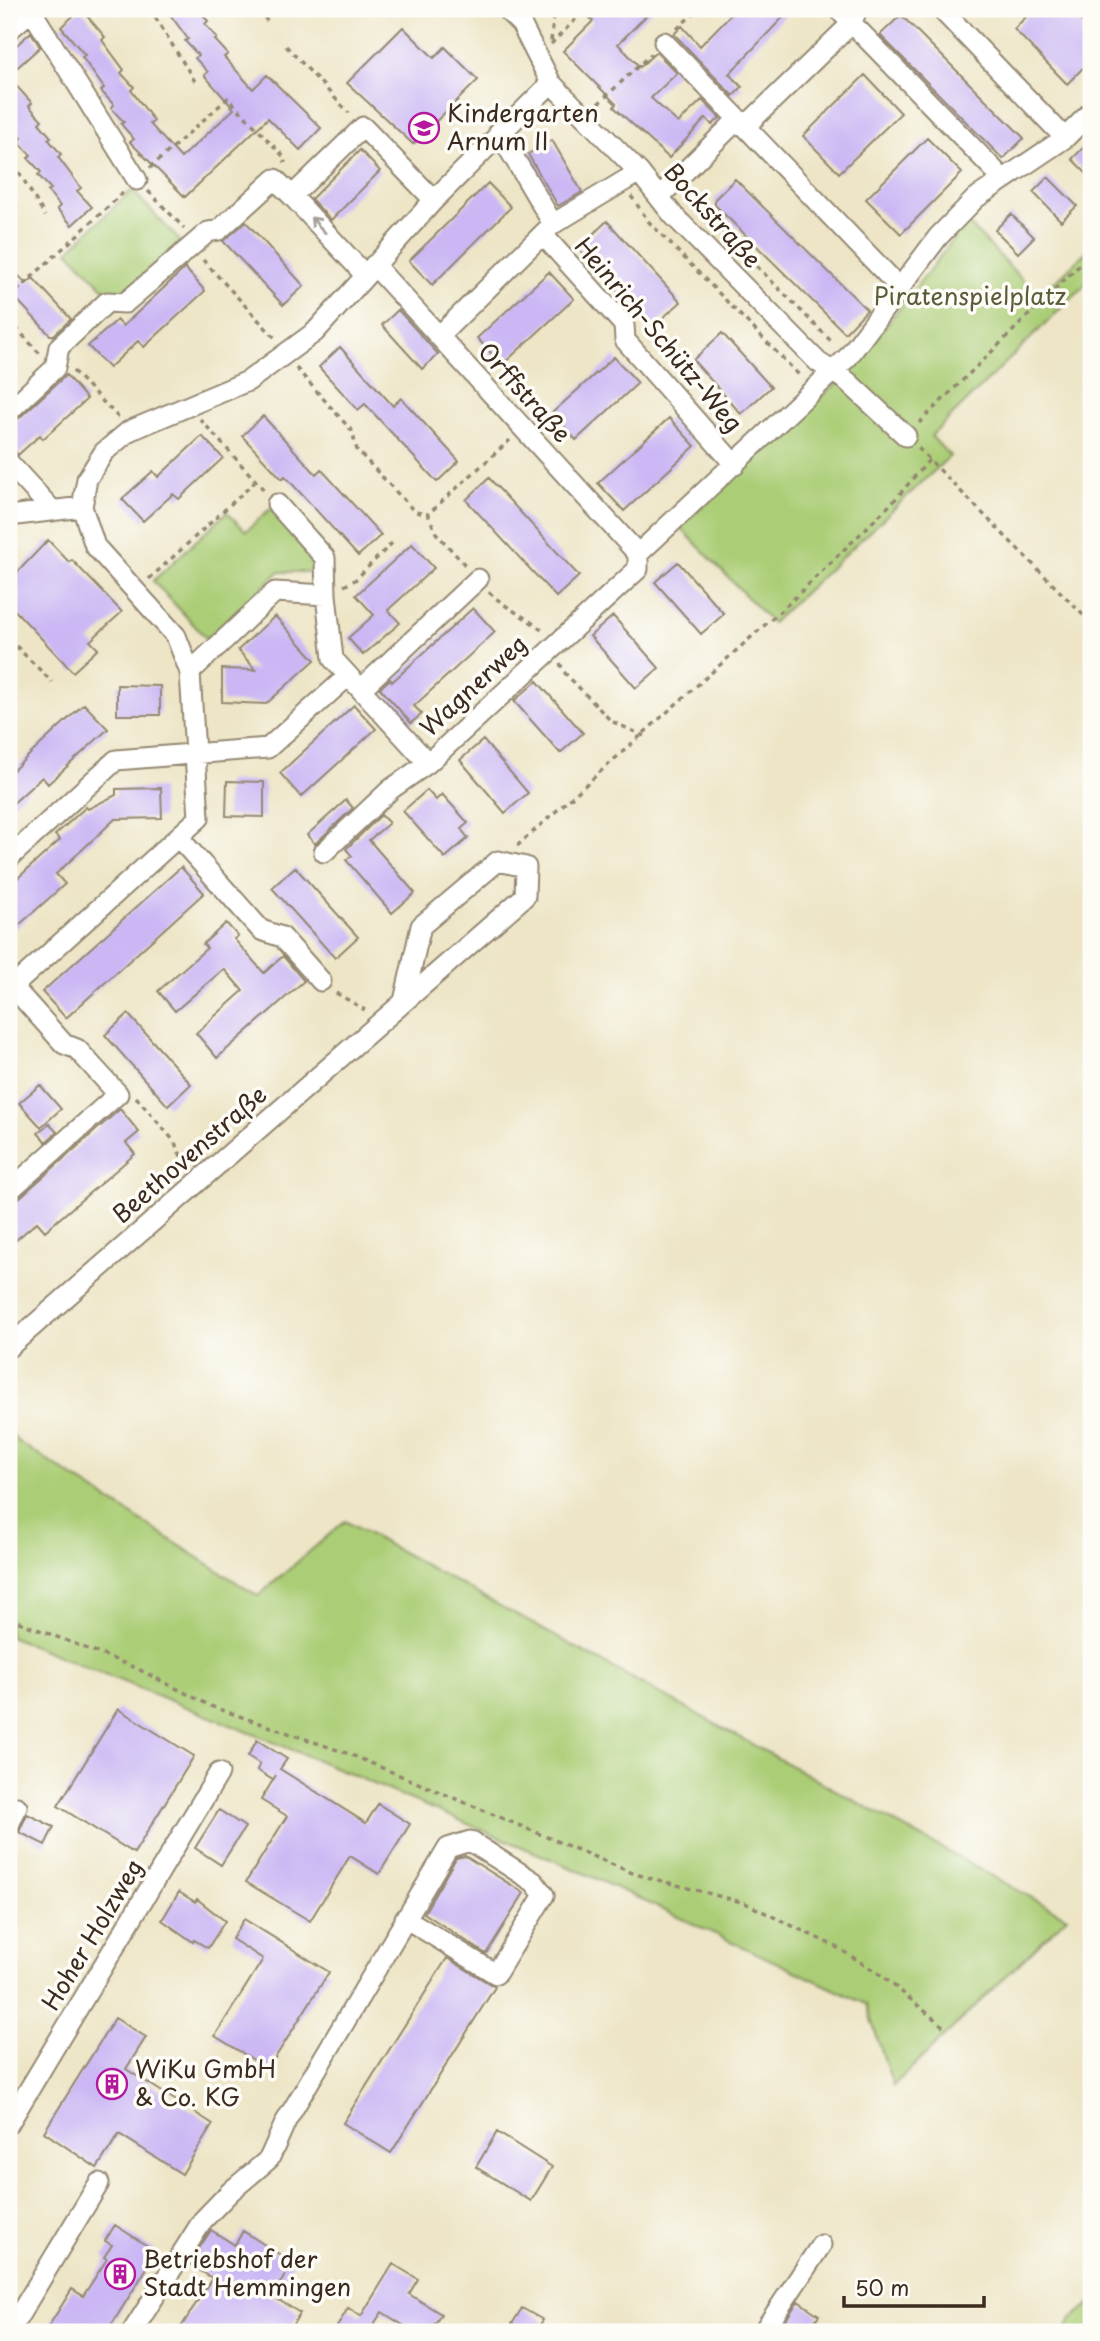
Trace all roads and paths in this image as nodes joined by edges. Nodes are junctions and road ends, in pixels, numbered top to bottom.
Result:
1 (150, 9) edge
2 (259, 9) edge
3 (506, 9) edge
4 (586, 9) edge
5 (698, 9) edge
6 (838, 9) edge
7 (941, 9) edge
8 (32, 10) edge
9 (855, 16) edge
10 (267, 21) dead end
11 (9, 30) edge
12 (664, 42) junction
13 (286, 46) dead end
14 (536, 55) junction
15 (196, 83) dead end
16 (551, 83) junction
17 (598, 104) dead end
18 (1091, 112) edge
19 (741, 123) junction
20 (363, 127) junction
21 (499, 132) junction
22 (1066, 138) junction
23 (9, 155) edge
24 (639, 172) junction
25 (1003, 179) junction
26 (137, 180) junction
27 (292, 197) junction
28 (659, 197) junction
29 (434, 200) junction
30 (45, 216) dead end
31 (548, 230) junction
32 (197, 241) junction
33 (1091, 254) edge
34 (369, 270) junction
35 (900, 288) junction
36 (9, 298) edge
37 (440, 335) junction
38 (285, 355) junction
39 (833, 371) junction
40 (190, 407) junction
41 (9, 411) edge
42 (522, 428) junction
43 (906, 436) junction
44 (929, 460) junction
45 (9, 463) edge
46 (735, 465) junction
47 (256, 481) junction
48 (277, 504) joint
49 (82, 507) junction
50 (53, 511) junction
51 (428, 514) junction
52 (9, 516) edge
53 (392, 543) dead end
54 (638, 554) junction
55 (478, 579) junction
56 (134, 593) junction
57 (326, 595) junction
58 (1091, 623) edge
59 (9, 639) edge
60 (554, 646) junction
61 (191, 672) junction
62 (52, 682) dead end
63 (354, 682) junction
64 (643, 736) junction
65 (194, 754) junction
66 (428, 763) junction
67 (178, 838) junction
68 (324, 852) dead end
69 (9, 858) edge
70 (498, 861) junction
71 (321, 981) joint
72 (11, 988) edge
73 (404, 1000) junction
74 (378, 1023) junction
75 (118, 1094) junction
76 (201, 1178) junction
77 (9, 1191) edge
78 (9, 1347) edge
79 (9, 1618) edge
80 (219, 1773) dead end
81 (18, 1807) dead end
82 (9, 1825) edge
83 (405, 1918) junction
84 (943, 2026) dead end
85 (9, 2123) edge
86 (99, 2183) dead end
87 (821, 2245) dead end
88 (9, 2332) edge
89 (132, 2332) edge
90 (763, 2332) edge

1 - 15 path
2 - 10 path
3 - 14 street, Bockstraße
4 - 14 path
5 - 12 path
6 - 9 street
7 - 22 street
8 - 11 street
8 - 26 street
9 - 19 street
9 - 25 street
12 - 17 path
12 - 19 street
13 - 20 path
14 - 16 street, Bockstraße
16 - 21 street
16 - 24 street, Bockstraße
18 - 22 street
19 - 28 street
19 - 35 street
20 - 27 street
20 - 29 street
21 - 29 street
21 - 31 street, Heinrich-Schütz-Weg
22 - 25 street
23 - 30 path
24 - 28 street, Bockstraße
24 - 31 street
25 - 35 street
26 - 27 path
26 - 32 path
26 - 36 path
27 - 32 street
34 -> 27 street, Orffstraße
28 - 39 street, Bockstraße
29 - 34 street
31 - 37 street
31 - 46 street, Heinrich-Schütz-Weg
32 - 38 path
32 - 41 street
33 - 43 path
34 - 37 street, Orffstraße
34 - 38 street
35 - 39 street
37 - 42 street, Orffstraße
38 - 40 street
38 - 51 path
39 - 43 street, Bockstraße
39 - 46 street
40 - 47 path
40 - 49 street
42 - 51 path
42 - 54 street, Orffstraße
43 - 44 path
44 - 58 path
44 - 64 path
45 - 50 street
46 - 54 street
47 - 48 path
47 - 56 path
48 - 57 street
49 - 50 street
49 - 56 street
50 - 52 street
51 - 55 path
53 - 57 path
54 - 60 street
55 - 60 path
55 - 63 street
56 - 61 street
57 - 61 street
57 - 63 street
59 - 62 path
60 - 64 path
60 - 66 street, Wagnerweg
61 - 65 street
63 - 65 street
63 - 66 street, Wagnerweg
64 - 70 path
65 - 67 street
65 - 69 street
66 - 68 street, Wagnerweg
67 - 71 street
67 - 72 street
70 - 73 street
70 - 73 street, Beethovenstraße
71 - 74 path
72 - 75 street
73 - 74 street, Beethovenstraße
74 - 76 street, Beethovenstraße
75 - 76 path
75 - 77 street
76 - 78 street, Beethovenstraße
79 - 84 path
80 - 85 street, Hoher Holzweg
81 - 82 street
83 - 83 street
83 - 89 street
86 - 88 street
87 - 90 street

